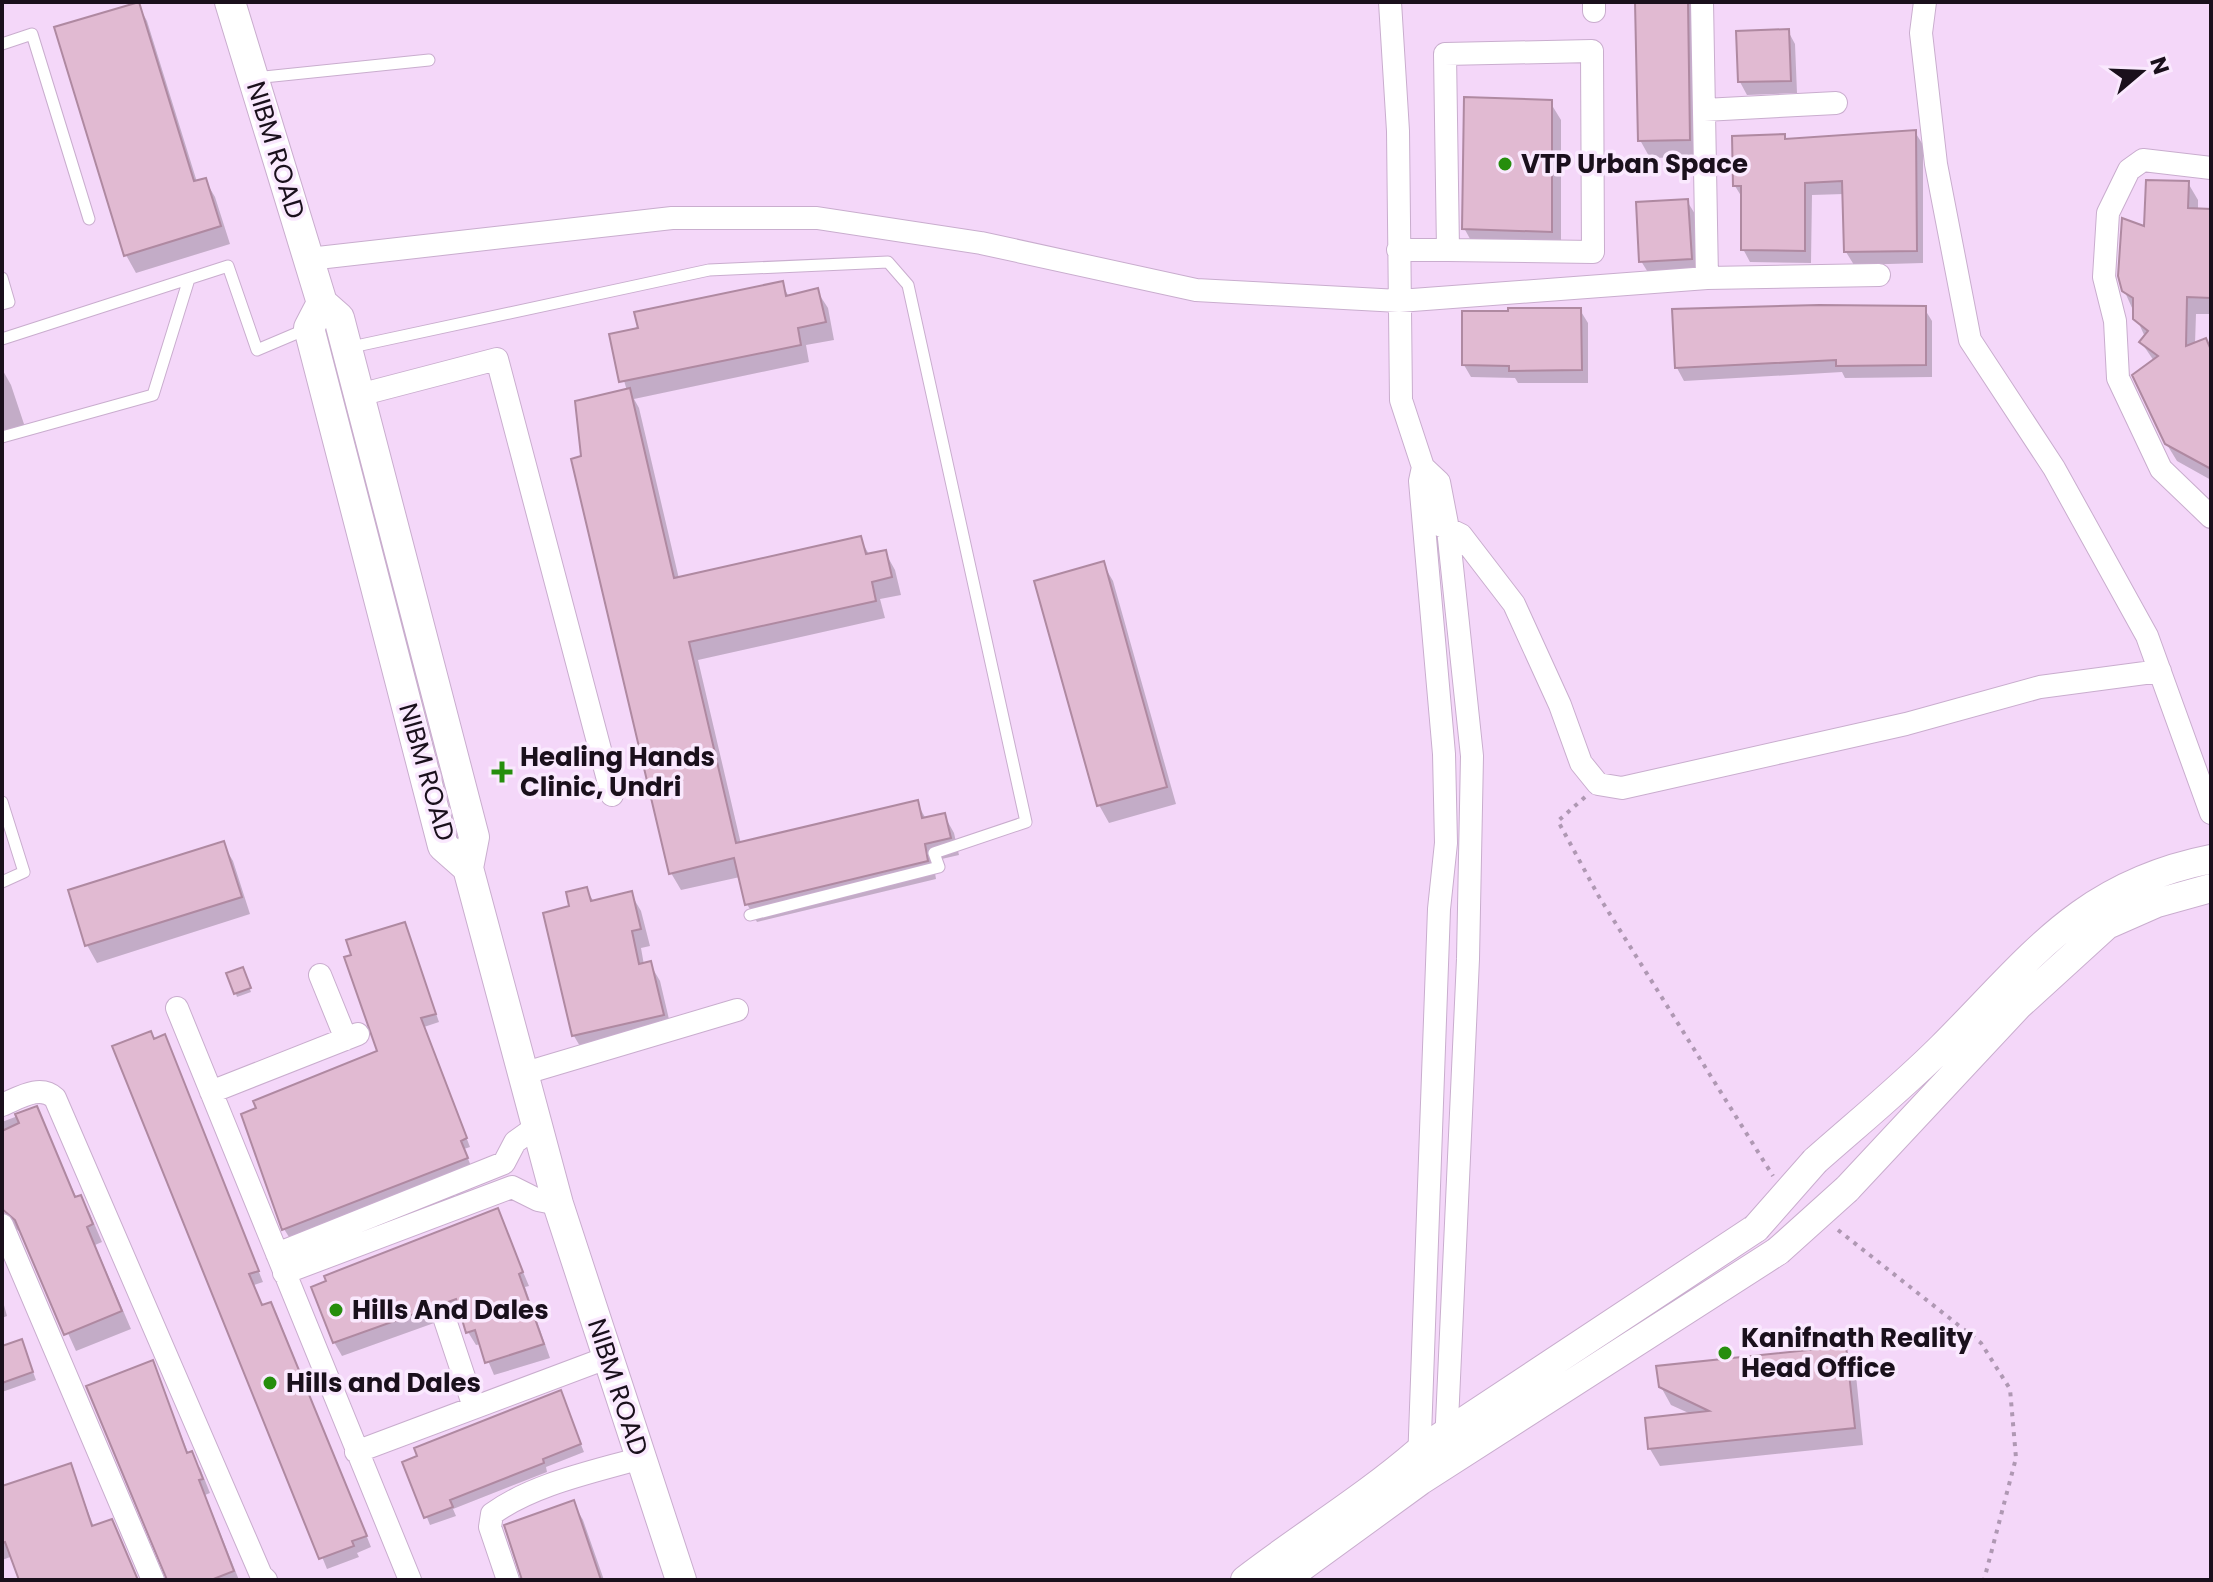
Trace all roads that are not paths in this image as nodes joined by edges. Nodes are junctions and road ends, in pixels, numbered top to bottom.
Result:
1 (230, 2) edge
2 (1390, 2) edge
3 (1702, 2) edge
4 (1925, 2) edge
5 (2, 44) edge
6 (429, 60) dead end
7 (253, 78) junction
8 (1836, 103) dead end
9 (1704, 110) junction
10 (2211, 168) edge
11 (89, 219) dead end
12 (1398, 250) junction
13 (1448, 250) junction
14 (309, 259) junction
15 (1879, 275) dead end
16 (2, 278) edge
17 (1707, 278) junction
18 (189, 279) junction
19 (1399, 301) junction
20 (2, 304) edge
21 (316, 316) junction
22 (2, 339) edge
23 (347, 349) junction
24 (359, 395) junction
25 (2, 437) edge
26 (1423, 467) junction
27 (1425, 517) junction
28 (2211, 517) edge
29 (1448, 529) junction
30 (2160, 671) junction
31 (612, 795) dead end
32 (2, 802) edge
33 (2211, 813) edge
34 (2211, 859) edge
35 (468, 868) junction
36 (2, 882) edge
37 (2211, 888) edge
38 (750, 915) dead end
39 (320, 975) dead end
40 (177, 1008) dead end
41 (737, 1010) dead end
42 (522, 1074) junction
43 (211, 1092) junction
44 (2, 1105) edge
45 (536, 1127) junction
46 (558, 1204) junction
47 (403, 1216) junction
48 (2, 1225) edge
49 (280, 1264) junction
50 (445, 1320) dead end
51 (609, 1357) junction
52 (474, 1407) junction
53 (1445, 1435) junction
54 (1419, 1451) junction
55 (356, 1452) junction
56 (641, 1458) junction
57 (1447, 1466) junction
58 (1420, 1481) junction
59 (259, 1578) edge
60 (153, 1580) edge
61 (410, 1580) edge
62 (508, 1580) edge
63 (681, 1580) edge
64 (1245, 1580) edge
65 (1284, 1580) edge

1 - 7 main road, NIBM ROAD
2 - 12 street
3 - 9 street
4 - 30 street
5 - 11 lane
6 - 7 lane
7 - 14 main road, NIBM ROAD
8 - 9 street
9 - 17 street
10 - 28 street
12 - 13 street
12 - 19 street
13 - 13 street
14 - 19 street
14 - 21 main road, NIBM ROAD
15 - 17 street
16 - 20 lane
17 - 19 street
18 - 21 lane
18 - 22 lane
18 - 25 lane
19 - 26 street
21 - 23 main road
21 - 35 main road, NIBM ROAD
23 - 24 main road
23 - 38 lane
24 - 31 street
24 - 35 main road
26 - 27 street
26 - 29 street
27 - 29 street
27 - 54 street
29 - 30 street
29 - 53 street
30 - 33 street
32 - 36 lane
34 - 53 street, bridge
35 - 42 main road, NIBM ROAD
37 - 57 street, bridge
39 - 43 street
40 - 43 street
41 - 42 street
42 - 45 main road, NIBM ROAD
43 - 49 street
44 - 59 street
45 - 46 main road, NIBM ROAD
45 - 47 street
46 - 47 street
46 - 51 main road, NIBM ROAD
47 - 49 street
48 - 60 street
49 - 55 street
50 - 52 street
51 - 52 street
51 - 56 main road, NIBM ROAD
52 - 55 street
53 - 54 street
53 - 57 street
54 - 58 street
54 - 64 street
55 - 61 street
56 - 62 street
56 - 63 main road, NIBM ROAD
57 - 58 street
58 - 65 street

